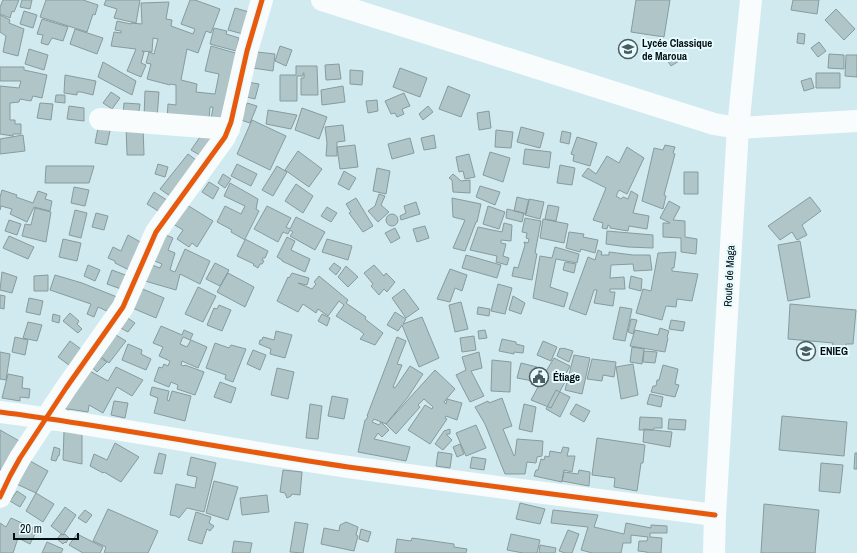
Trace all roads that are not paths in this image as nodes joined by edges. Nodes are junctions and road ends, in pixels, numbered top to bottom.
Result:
1 (262, 0) edge
2 (322, 0) edge
3 (751, 0) edge
4 (100, 119) dead end
5 (857, 121) edge
6 (738, 128) junction
7 (229, 129) junction
8 (0, 412) edge
9 (46, 418) junction
10 (0, 497) edge
11 (715, 515) junction
12 (714, 553) edge

1 - 7 street
2 - 6 street
3 - 6 street, Route de Maga
4 - 7 street
5 - 6 street
6 - 11 street, Route de Maga
7 - 9 street
8 - 9 street
9 - 10 street
9 - 11 street
11 - 12 street, Route de Maga

